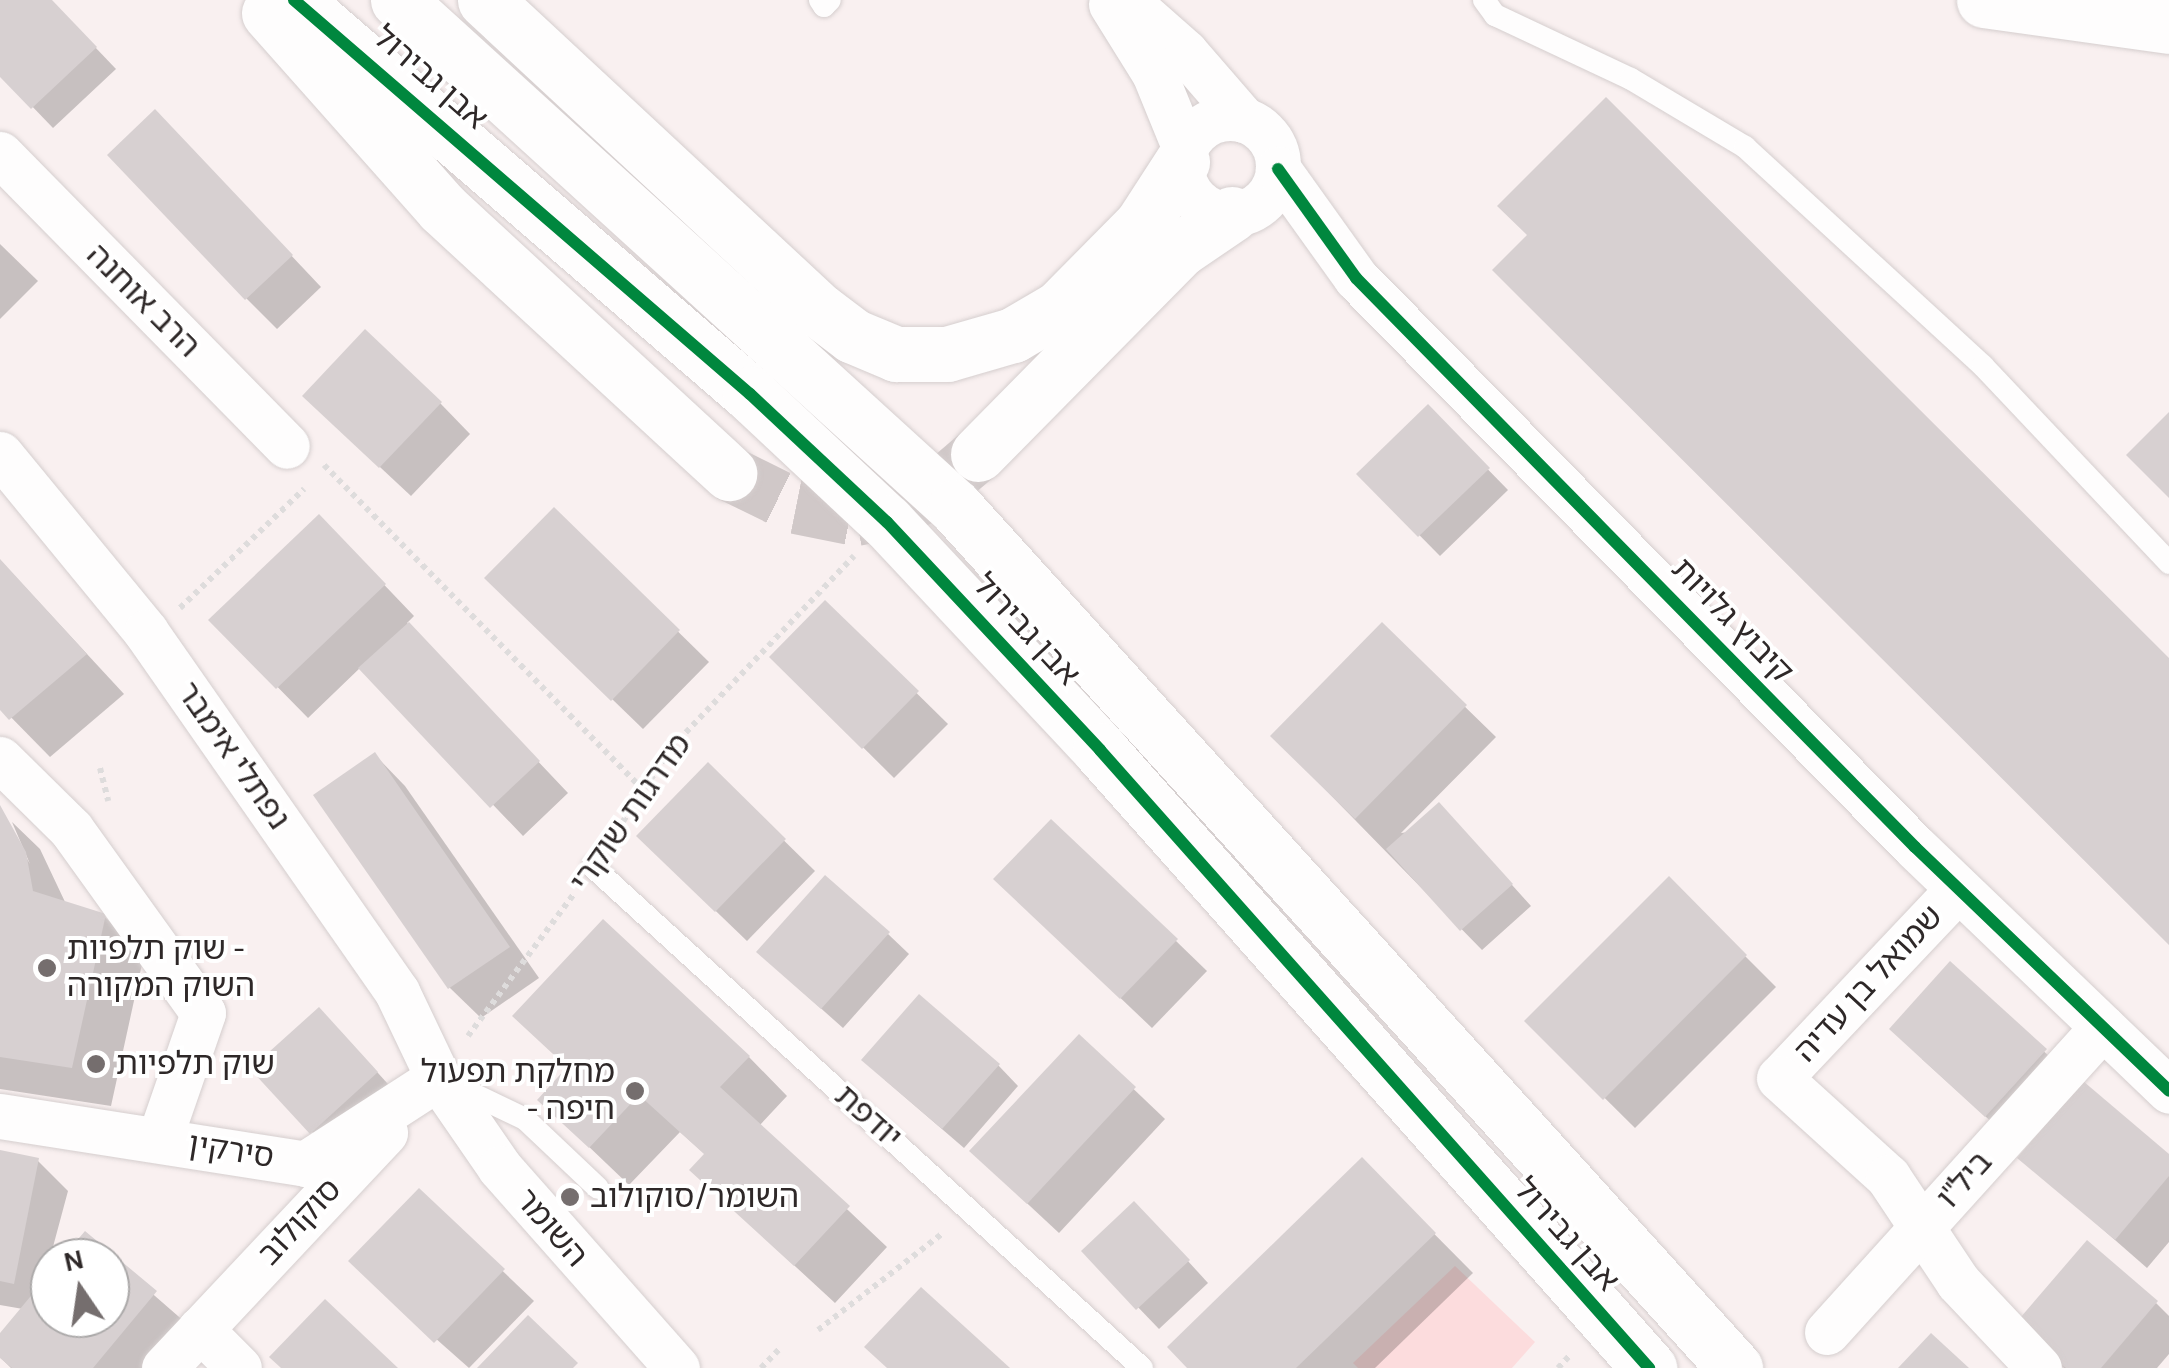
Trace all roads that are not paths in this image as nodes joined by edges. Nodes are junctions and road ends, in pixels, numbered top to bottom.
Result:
1 (257, 0) edge
2 (294, 0) edge
3 (398, 0) edge
4 (485, 0) edge
5 (820, 0) edge
6 (830, 0) edge
7 (1108, 0) edge
8 (1126, 0) edge
9 (1484, 0) edge
10 (1984, 0) edge
11 (2169, 26) edge
12 (1244, 120) junction
13 (0, 154) edge
14 (1183, 155) junction
15 (1278, 168) junction
16 (1238, 212) junction
17 (1356, 278) junction
18 (287, 446) road end
19 (0, 454) edge
20 (978, 454) tunnel mouth
21 (730, 474) tunnel mouth
22 (2169, 563) edge
23 (0, 758) edge
24 (593, 868) road end
25 (1958, 889) junction
26 (2103, 1027) junction
27 (438, 1078) junction
28 (2169, 1091) edge
29 (0, 1116) edge
30 (159, 1140) junction
31 (598, 1188) dead end
32 (1924, 1224) junction
33 (200, 1329) junction
34 (1826, 1332) dead end
35 (164, 1368) edge
36 (239, 1368) edge
37 (677, 1368) edge
38 (1142, 1368) edge
39 (1649, 1368) edge
40 (1735, 1368) edge
41 (2040, 1368) edge

1 - 21 main road
2 - 39 main road, אבן גבירול
3 - 40 main road, אבן גבירול
4 - 14 main road
5 - 6 lane
7 - 14 street
8 - 12 street
9 - 22 lane
10 - 11 main road
12 - 14 street
12 - 15 street
13 - 18 street, הרב אוחנה
14 - 16 street
15 - 16 street
15 - 17 street, קיבוץ גלויות
16 - 17 street, קיבוץ גלויות
16 - 20 main road
17 - 25 street, קיבוץ גלויות
19 - 27 street, נפתלי אימבר
23 - 30 street
24 - 38 lane, יודפת
25 - 26 street, קיבוץ גלויות
25 - 32 street, שמואל בן עדיה
26 - 28 street, קיבוץ גלויות
26 - 32 street, ביל"ו
27 - 30 street, סירקין
27 - 31 lane
27 - 33 street, סוקולוב
27 - 37 street, השומר
29 - 30 street, סירקין
32 - 34 street, ביל"ו
32 - 41 street
33 - 35 street, סוקולוב
33 - 36 street

